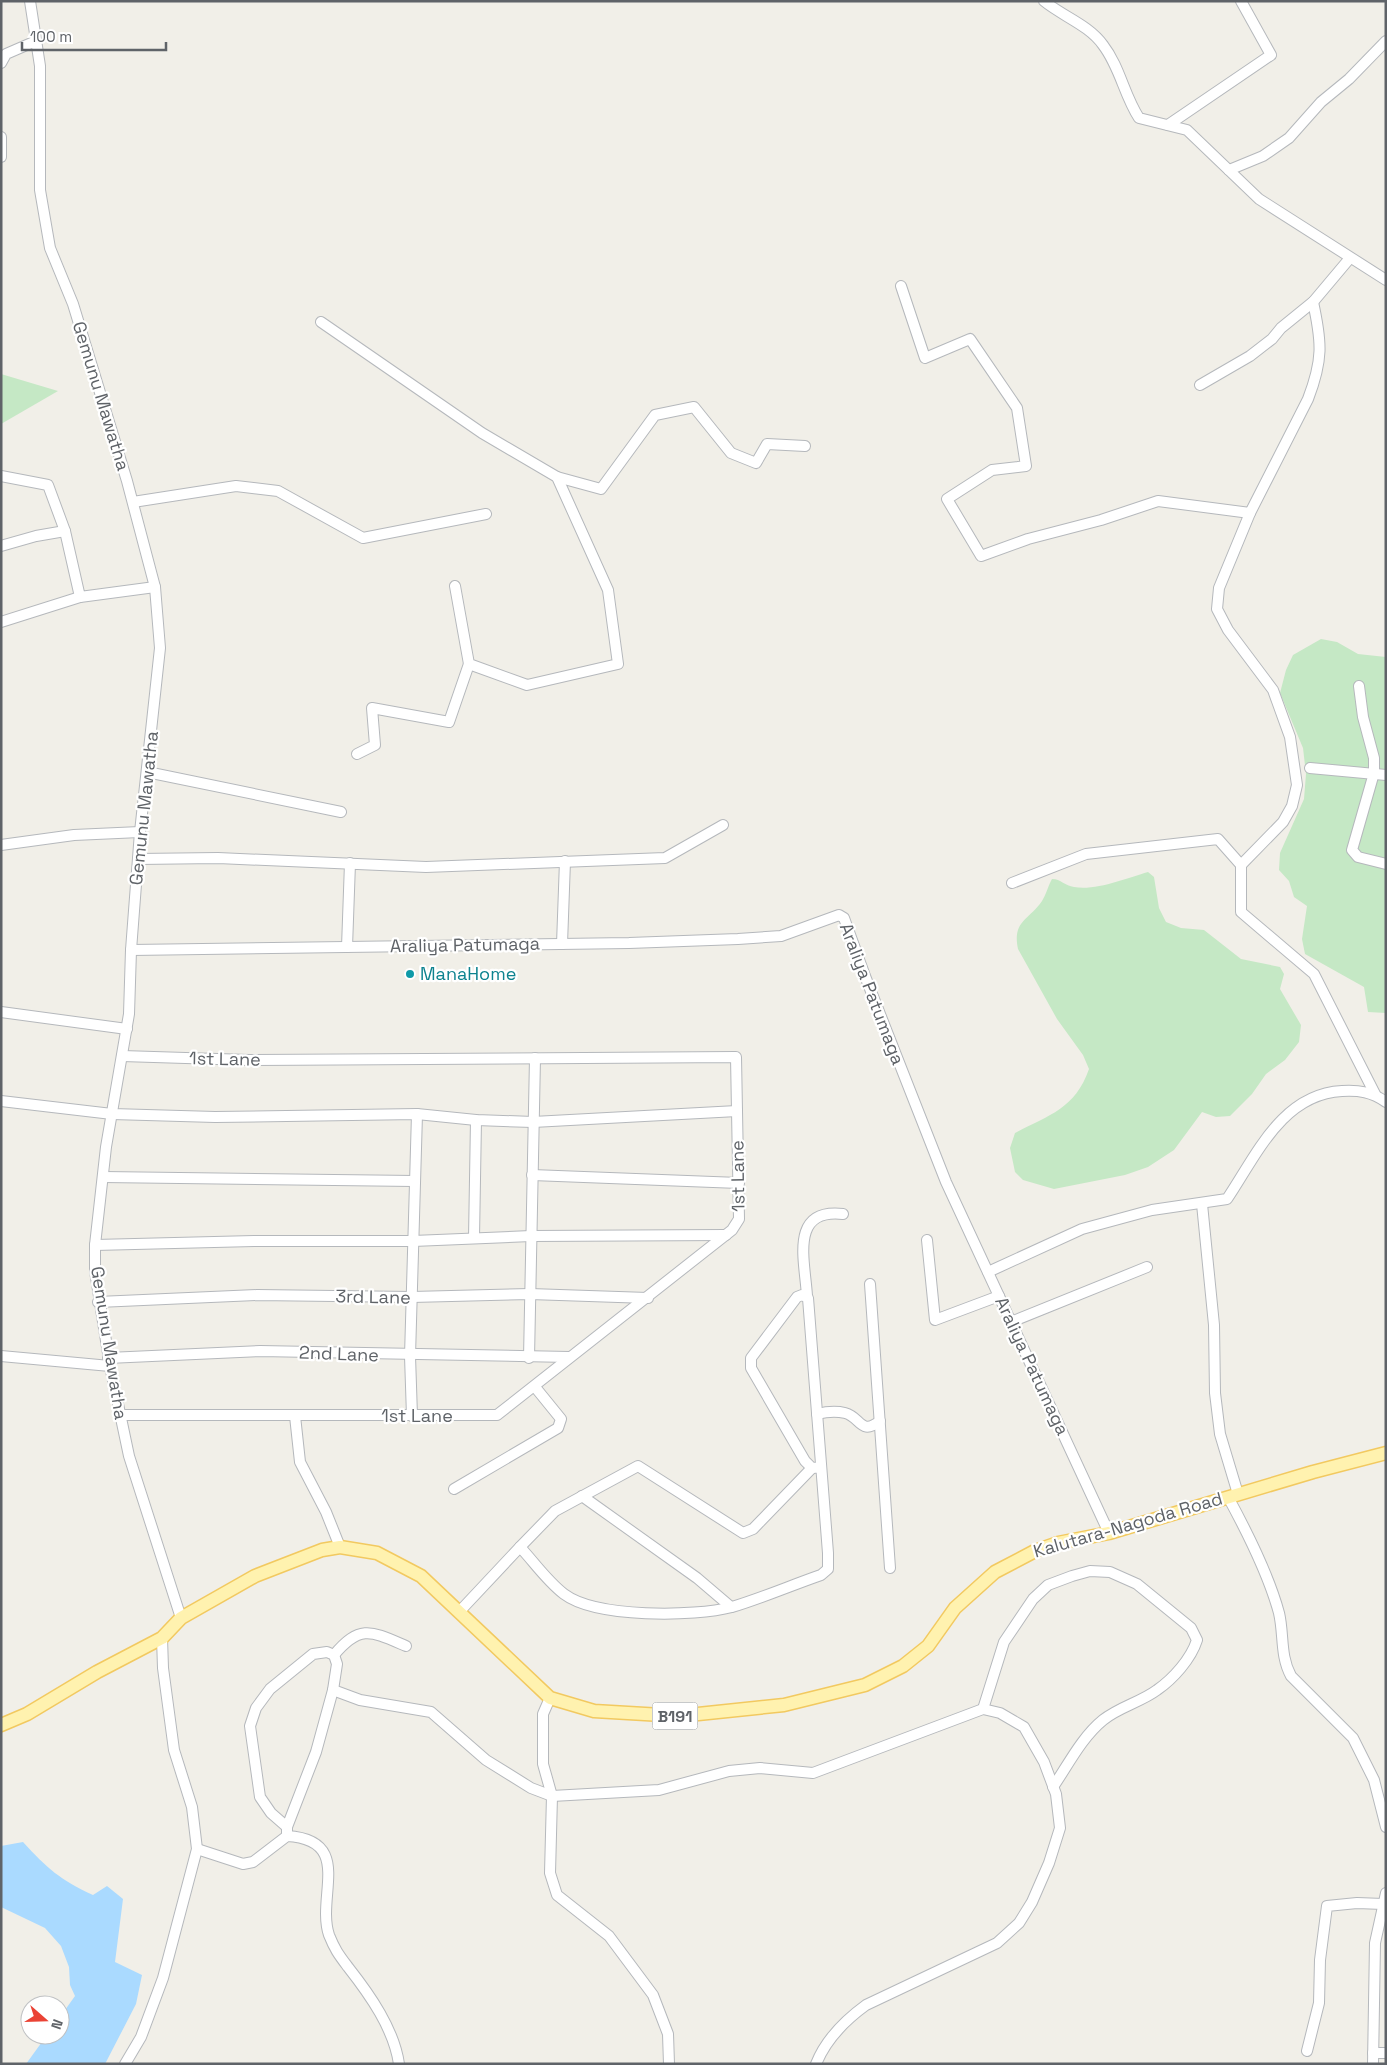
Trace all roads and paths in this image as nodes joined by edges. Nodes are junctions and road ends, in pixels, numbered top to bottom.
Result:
1 (30, 1) edge
2 (1044, 1) edge
3 (1241, 1) edge
4 (36, 41) junction
5 (1386, 41) edge
6 (1, 63) edge
7 (1168, 125) junction
8 (1, 137) edge
9 (1, 156) edge
10 (1229, 170) junction
11 (1350, 258) junction
12 (1386, 280) edge
13 (901, 286) dead end
14 (1313, 302) junction
15 (321, 322) dead end
16 (1200, 385) dead end
17 (805, 446) dead end
18 (1, 476) edge
19 (557, 477) junction
20 (133, 502) junction
21 (1250, 513) junction
22 (486, 514) dead end
23 (66, 531) junction
24 (1, 546) edge
25 (456, 586) dead end
26 (155, 587) junction
27 (80, 597) junction
28 (1, 622) edge
29 (469, 664) junction
30 (1359, 686) dead end
31 (356, 754) dead end
32 (1310, 768) dead end
33 (147, 772) junction
34 (1374, 773) junction
35 (1386, 775) edge
36 (341, 812) dead end
37 (723, 825) dead end
38 (140, 832) junction
39 (1, 845) edge
40 (138, 859) junction
41 (565, 862) junction
42 (350, 863) junction
43 (1386, 864) edge
44 (1241, 865) junction
45 (1012, 883) dead end
46 (562, 944) junction
47 (347, 947) junction
48 (131, 950) junction
49 (1, 1012) edge
50 (127, 1029) junction
51 (122, 1056) junction
52 (535, 1058) junction
53 (1375, 1094) junction
54 (1, 1101) edge
55 (1386, 1102) edge
56 (737, 1111) junction
57 (112, 1114) junction
58 (417, 1114) junction
59 (476, 1120) junction
60 (533, 1122) junction
61 (532, 1175) junction
62 (103, 1177) junction
63 (414, 1181) junction
64 (738, 1183) junction
65 (1202, 1204) junction
66 (843, 1214) dead end
67 (726, 1235) junction
68 (531, 1236) junction
69 (474, 1238) junction
70 (927, 1240) dead end
71 (413, 1241) junction
72 (95, 1245) junction
73 (1147, 1267) dead end
74 (988, 1272) junction
75 (870, 1284) dead end
76 (530, 1294) junction
77 (807, 1296) junction
78 (1000, 1296) junction
79 (412, 1298) junction
80 (648, 1298) junction
81 (98, 1302) junction
82 (1011, 1322) junction
83 (1, 1356) edge
84 (410, 1356) junction
85 (569, 1357) junction
86 (529, 1358) junction
87 (109, 1362) junction
88 (535, 1387) junction
89 (817, 1414) junction
90 (120, 1415) junction
91 (295, 1416) junction
92 (412, 1416) junction
93 (880, 1422) junction
94 (1386, 1453) edge
95 (817, 1468) junction
96 (454, 1489) dead end
97 (1233, 1495) junction
98 (582, 1496) junction
99 (1109, 1533) junction
100 (340, 1547) junction
101 (520, 1547) junction
102 (890, 1568) dead end
103 (731, 1607) junction
104 (459, 1612) junction
105 (181, 1618) junction
106 (162, 1638) junction
107 (406, 1646) dead end
108 (334, 1656) junction
109 (333, 1690) junction
110 (550, 1698) junction
111 (983, 1709) junction
112 (1, 1725) edge
113 (1053, 1787) junction
114 (552, 1796) junction
115 (1386, 1827) edge
116 (287, 1832) junction
117 (197, 1849) junction
118 (1386, 1893) edge
119 (1383, 1904) junction
120 (1307, 2051) dead end
121 (1386, 2053) edge
122 (1373, 2058) edge
123 (125, 2064) edge
124 (399, 2064) edge
125 (669, 2064) edge
126 (816, 2064) edge

1 - 4 street, Gemunu Mawatha
2 - 7 street
3 - 7 street
4 - 6 street
4 - 20 street, Gemunu Mawatha
5 - 10 street
7 - 10 street
8 - 9 street
10 - 11 street
11 - 12 street
11 - 14 street
13 - 21 street
14 - 16 street
14 - 21 street
15 - 19 street
17 - 19 street
18 - 23 street
19 - 29 street
20 - 22 street
20 - 26 street, Gemunu Mawatha
21 - 44 street
23 - 24 street
23 - 27 street
25 - 29 street
26 - 27 street
26 - 33 street, Gemunu Mawatha
27 - 28 street
29 - 31 street
30 - 34 street
32 - 34 street
33 - 36 street
33 - 38 street, Gemunu Mawatha
34 - 35 street
34 - 43 street
37 - 41 street
38 - 39 street
38 - 40 street, Gemunu Mawatha
40 - 42 street
40 - 48 street, Gemunu Mawatha
41 - 42 street
41 - 46 street
42 - 47 street
44 - 45 street
44 - 53 street
46 - 47 street, Araliya Patumaga
46 - 74 street, Araliya Patumaga
47 - 48 street, Araliya Patumaga
48 - 50 street, Gemunu Mawatha
49 - 50 street
50 - 51 street, Gemunu Mawatha
51 - 52 street, 1st Lane
51 - 57 street, Gemunu Mawatha
52 - 56 street, 1st Lane
52 - 60 street
53 - 55 street
53 - 65 street
54 - 57 street
56 - 60 street
56 - 64 street, 1st Lane
57 - 58 street
57 - 62 street, Gemunu Mawatha
58 - 59 street
58 - 63 street
59 - 60 street
59 - 69 street
60 - 61 street
61 - 64 street
61 - 68 street
62 - 63 street
62 - 72 street, Gemunu Mawatha
63 - 71 street
64 - 67 street, 1st Lane
65 - 74 street
65 - 97 street
66 - 77 street
67 - 68 street
67 - 80 street, 1st Lane
68 - 69 street
68 - 76 street
69 - 71 street
70 - 78 street
71 - 72 street
71 - 79 street
72 - 81 street, Gemunu Mawatha
73 - 82 street
74 - 78 street, Araliya Patumaga
75 - 93 street
76 - 79 street, 3rd Lane
76 - 80 street, 3rd Lane
76 - 86 street
77 - 89 street
77 - 95 street
78 - 82 street, Araliya Patumaga
79 - 81 street, 3rd Lane
79 - 84 street
80 - 85 street, 1st Lane
81 - 87 street, Gemunu Mawatha
82 - 99 street, Araliya Patumaga
83 - 87 street, 2nd Lane
84 - 86 street, 2nd Lane
84 - 87 street, 2nd Lane
84 - 92 street
85 - 86 street, 2nd Lane
85 - 88 street, 1st Lane
87 - 90 street, Gemunu Mawatha
88 - 92 street, 1st Lane
88 - 96 street
89 - 93 street
89 - 95 street
90 - 91 street, 1st Lane
90 - 105 street, Gemunu Mawatha
91 - 92 street, 1st Lane
91 - 100 street
93 - 102 street
94 - 97 main road, Kalutara-Nagoda Road / B191
95 - 98 street
95 - 103 street
97 - 99 main road, Kalutara-Nagoda Road / B191
97 - 115 street
98 - 101 street
98 - 103 street
99 - 110 main road, Kalutara-Nagoda Road / B191
100 - 104 main road, Kalutara-Nagoda Road / B191
100 - 105 main road, Kalutara-Nagoda Road / B191
101 - 103 street
101 - 104 street
104 - 110 main road, Kalutara-Nagoda Road / B191
105 - 106 main road, Kalutara-Nagoda Road / B191
106 - 112 main road, Kalutara-Nagoda Road / B191
106 - 117 street
107 - 108 street
108 - 109 street
108 - 116 street
109 - 114 street
109 - 116 street
110 - 114 street
111 - 113 street
111 - 113 street
111 - 114 street
113 - 126 street
114 - 125 street
116 - 117 street
116 - 124 street
117 - 123 street
118 - 119 street
119 - 120 street
119 - 122 street
121 - 122 street

